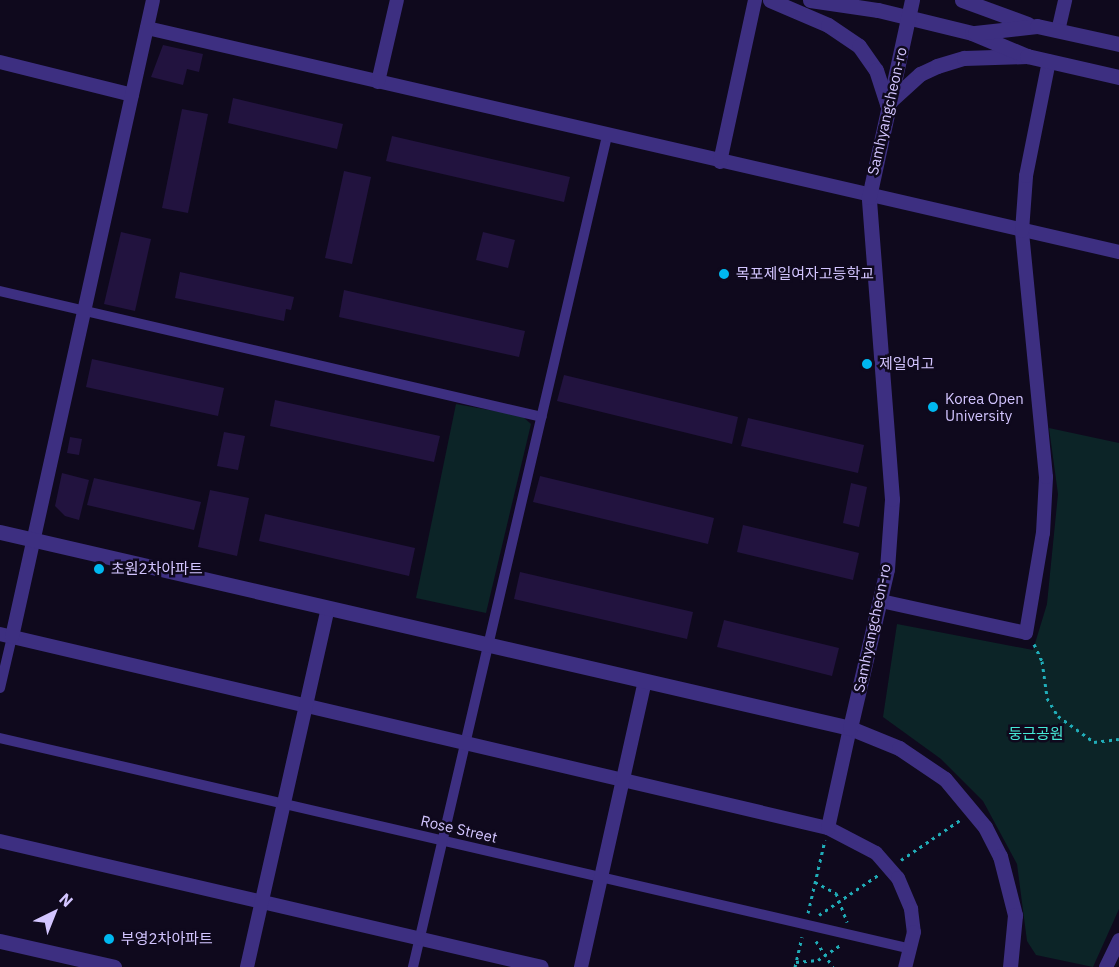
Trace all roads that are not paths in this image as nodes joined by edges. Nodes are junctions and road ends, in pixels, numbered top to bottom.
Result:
1 (153, 0) edge
2 (397, 0) edge
3 (755, 0) edge
4 (770, 0) edge
5 (810, 0) edge
6 (912, 0) edge
7 (962, 0) edge
8 (1065, 0) edge
9 (855, 3) edge
10 (908, 17) junction
11 (1036, 26) junction
12 (147, 28) junction
13 (1058, 31) junction
14 (972, 33) junction
15 (1119, 44) edge
16 (1027, 56) junction
17 (1049, 61) junction
18 (0, 62) edge
19 (1119, 77) edge
20 (378, 82) junction
21 (132, 95) junction
22 (887, 104) junction
23 (607, 136) junction
24 (720, 162) junction
25 (868, 197) junction
26 (1022, 231) junction
27 (1119, 252) edge
28 (0, 291) edge
29 (82, 310) junction
30 (542, 417) junction
31 (0, 532) edge
32 (32, 540) junction
33 (881, 601) junction
34 (328, 608) junction
35 (6, 636) edge
36 (490, 645) junction
37 (645, 681) junction
38 (0, 688) edge
39 (306, 707) junction
40 (850, 728) junction
41 (0, 738) edge
42 (466, 744) junction
43 (622, 781) junction
44 (284, 804) junction
45 (828, 828) junction
46 (0, 840) edge
47 (443, 840) junction
48 (601, 877) junction
49 (261, 902) junction
50 (420, 939) junction
51 (0, 940) edge
52 (1119, 940) edge
53 (911, 949) junction
54 (114, 967) edge
55 (247, 967) edge
56 (413, 967) edge
57 (542, 967) edge
58 (581, 967) edge
59 (905, 967) edge
60 (1012, 967) edge
61 (1106, 967) edge

1 - 12 street
2 - 20 street
3 - 24 street
4 - 22 street
5 - 9 street
6 - 10 street, Samhyangcheon-ro
7 - 11 street
8 - 13 street
9 - 10 street
10 - 14 street
10 - 22 street, Samhyangcheon-ro
11 - 13 street
11 - 14 street
12 - 20 street
12 - 21 street
13 - 15 street
14 - 16 street
16 - 17 street
16 - 22 street
17 - 19 street
17 - 26 street
18 - 21 street
20 - 23 street
21 - 29 street
22 - 25 street, Samhyangcheon-ro
23 - 24 street
23 - 30 street
24 - 25 street
25 - 26 street
25 - 33 street, Samhyangcheon-ro
26 - 27 street
26 - 33 street
28 - 29 street
29 - 30 street
29 - 32 street
30 - 36 street
31 - 32 street
32 - 34 street
32 - 35 street
33 - 40 street, Samhyangcheon-ro
34 - 36 street
34 - 39 street
35 - 38 street
35 - 39 street
36 - 37 street
36 - 42 street
37 - 40 street
37 - 43 street
39 - 42 street
39 - 44 street
40 - 45 street
40 - 60 street
41 - 44 street, Rose Street
42 - 43 street
42 - 47 street
43 - 45 street
43 - 48 street
44 - 47 street, Rose Street
44 - 49 street
45 - 53 street
46 - 49 street
47 - 48 street, Rose Street
47 - 50 street
48 - 53 street, Rose Street
48 - 58 street
49 - 50 street
49 - 55 street
50 - 56 street
50 - 57 street
51 - 54 street
52 - 61 street
53 - 59 street

